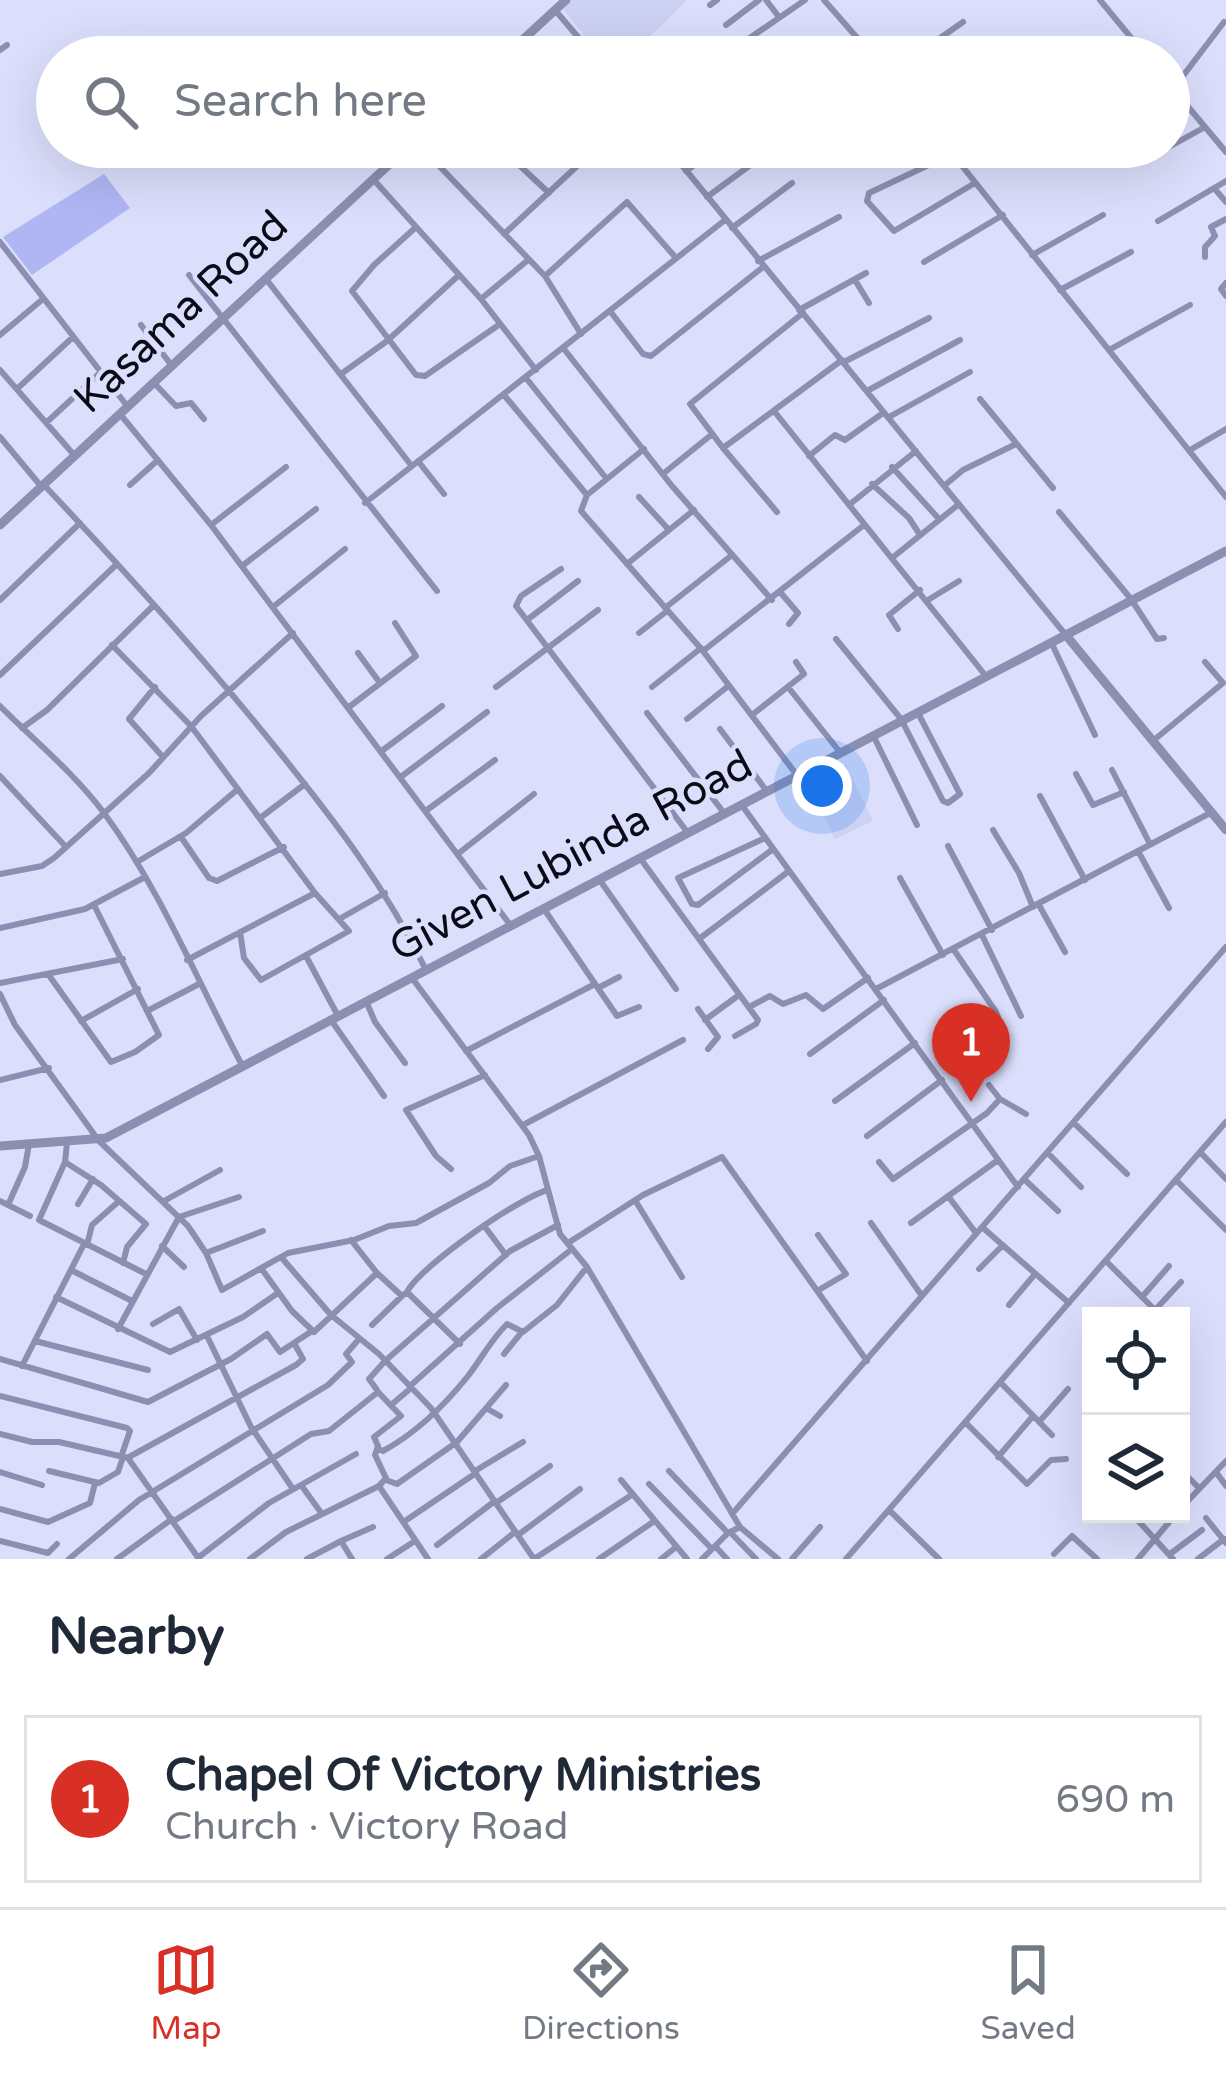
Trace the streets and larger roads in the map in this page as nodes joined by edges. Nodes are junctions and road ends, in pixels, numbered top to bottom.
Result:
1 (566, 0) edge
2 (762, 0) edge
3 (805, 0) edge
4 (824, 0) edge
5 (1100, 0) edge
6 (556, 10) junction
7 (779, 17) junction
8 (963, 22) dead end
9 (1224, 22) edge
10 (726, 25) dead end
11 (527, 36) edge
12 (577, 36) edge
13 (752, 36) edge
14 (856, 36) edge
15 (943, 36) edge
16 (1130, 36) edge
17 (1190, 64) edge
18 (1190, 109) edge
19 (1205, 127) junction
20 (1190, 135) edge
21 (1225, 147) edge
22 (385, 168) edge
23 (441, 168) edge
24 (522, 168) edge
25 (575, 168) edge
26 (684, 168) edge
27 (690, 168) edge
28 (746, 168) edge
29 (916, 168) edge
30 (965, 168) edge
31 (686, 171) junction
32 (373, 179) junction
33 (976, 182) junction
34 (1226, 182) edge
35 (792, 183) dead end
36 (1214, 188) junction
37 (549, 193) junction
38 (707, 196) junction
39 (1226, 202) edge
40 (1001, 209) junction
41 (1103, 215) dead end
42 (839, 217) dead end
43 (1226, 219) edge
44 (725, 220) junction
45 (1157, 221) dead end
46 (415, 228) junction
47 (732, 228) junction
48 (504, 234) junction
49 (0, 242) edge
50 (1131, 252) dead end
51 (9, 254) junction
52 (1032, 255) junction
53 (1204, 257) dead end
54 (676, 258) junction
55 (528, 260) junction
56 (0, 262) edge
57 (924, 262) dead end
58 (761, 264) junction
59 (866, 273) dead end
60 (459, 274) junction
61 (189, 275) dead end
62 (545, 276) junction
63 (266, 279) junction
64 (854, 279) junction
65 (1226, 283) edge
66 (1060, 290) junction
67 (1226, 296) edge
68 (43, 298) junction
69 (481, 299) junction
70 (869, 302) dead end
71 (1190, 305) dead end
72 (610, 311) junction
73 (801, 312) junction
74 (928, 318) dead end
75 (221, 320) junction
76 (500, 324) junction
77 (141, 325) dead end
78 (581, 334) junction
79 (0, 335) edge
80 (73, 337) junction
81 (960, 340) dead end
82 (387, 341) junction
83 (564, 349) junction
84 (1109, 350) junction
85 (843, 361) junction
86 (172, 366) junction
87 (0, 370) edge
88 (536, 370) junction
89 (970, 372) dead end
90 (101, 373) junction
91 (340, 374) junction
92 (526, 378) junction
93 (154, 383) junction
94 (17, 389) junction
95 (867, 391) junction
96 (504, 395) junction
97 (980, 399) dead end
98 (124, 411) junction
99 (774, 411) junction
100 (886, 414) junction
101 (203, 419) dead end
102 (47, 422) junction
103 (1226, 429) edge
104 (711, 435) junction
105 (0, 437) edge
106 (1016, 444) junction
107 (723, 448) junction
108 (644, 449) junction
109 (916, 450) junction
110 (1190, 450) junction
111 (75, 455) junction
112 (809, 456) junction
113 (158, 460) junction
114 (414, 464) junction
115 (286, 467) dead end
116 (892, 467) junction
117 (664, 473) junction
118 (607, 479) junction
119 (872, 484) junction
120 (130, 485) dead end
121 (944, 485) junction
122 (43, 486) junction
123 (1052, 488) dead end
124 (444, 494) dead end
125 (587, 496) junction
126 (639, 497) dead end
127 (1226, 497) edge
128 (365, 502) junction
129 (959, 504) junction
130 (849, 505) junction
131 (316, 508) dead end
132 (694, 510) junction
133 (778, 512) dead end
134 (1059, 512) dead end
135 (939, 519) junction
136 (80, 524) junction
137 (864, 524) junction
138 (0, 525) edge
139 (212, 525) junction
140 (668, 530) junction
141 (920, 535) junction
142 (345, 549) dead end
143 (1226, 550) edge
144 (733, 555) junction
145 (892, 558) junction
146 (117, 564) junction
147 (626, 564) junction
148 (242, 566) junction
149 (561, 568) dead end
150 (959, 580) dead end
151 (578, 581) dead end
152 (920, 590) junction
153 (436, 591) dead end
154 (780, 592) junction
155 (1130, 599) junction
156 (0, 600) edge
157 (772, 600) junction
158 (928, 600) junction
159 (154, 605) junction
160 (273, 607) junction
161 (598, 610) dead end
162 (666, 610) junction
163 (527, 620) junction
164 (395, 623) dead end
165 (789, 623) dead end
166 (898, 629) dead end
167 (293, 633) junction
168 (639, 633) dead end
169 (1065, 634) junction
170 (836, 638) dead end
171 (1164, 638) dead end
172 (1051, 641) junction
173 (112, 645) junction
174 (548, 647) junction
175 (702, 650) junction
176 (358, 652) dead end
177 (796, 662) dead end
178 (1204, 662) dead end
179 (0, 675) edge
180 (985, 675) junction
181 (380, 683) junction
182 (496, 686) dead end
183 (154, 687) junction
184 (652, 687) dead end
185 (727, 687) junction
186 (788, 687) junction
187 (230, 691) junction
188 (0, 706) edge
189 (442, 706) dead end
190 (349, 707) junction
191 (917, 710) junction
192 (488, 712) dead end
193 (647, 712) dead end
194 (751, 716) junction
195 (901, 718) junction
196 (687, 719) dead end
197 (191, 725) junction
198 (22, 728) junction
199 (720, 730) dead end
200 (872, 734) junction
201 (1095, 735) dead end
202 (1154, 740) junction
203 (382, 750) junction
204 (839, 751) junction
205 (163, 757) junction
206 (495, 760) dead end
207 (1112, 770) dead end
208 (796, 774) junction
209 (1076, 774) dead end
210 (0, 776) edge
211 (402, 776) junction
212 (305, 784) junction
213 (238, 789) junction
214 (766, 790) junction
215 (1124, 792) junction
216 (534, 794) dead end
217 (1040, 796) dead end
218 (741, 805) junction
219 (427, 810) junction
220 (1212, 812) junction
221 (724, 813) junction
222 (104, 814) junction
223 (260, 818) junction
224 (917, 825) dead end
225 (992, 830) dead end
226 (1226, 830) edge
227 (688, 832) junction
228 (181, 836) junction
229 (765, 838) junction
230 (1150, 844) junction
231 (948, 846) dead end
232 (66, 847) junction
233 (284, 847) junction
234 (773, 849) junction
235 (1138, 851) junction
236 (459, 854) junction
237 (640, 858) junction
238 (136, 862) junction
239 (789, 871) junction
240 (0, 874) edge
241 (145, 877) junction
242 (900, 878) dead end
243 (599, 880) junction
244 (1085, 880) junction
245 (386, 892) junction
246 (314, 893) junction
247 (94, 905) junction
248 (1036, 906) junction
249 (1169, 908) dead end
250 (544, 909) junction
251 (341, 918) junction
252 (511, 926) junction
253 (0, 928) edge
254 (992, 930) junction
255 (240, 932) junction
256 (982, 935) junction
257 (699, 939) junction
258 (1226, 947) edge
259 (953, 950) junction
260 (1064, 952) dead end
261 (943, 955) junction
262 (306, 956) junction
263 (123, 959) junction
264 (187, 960) junction
265 (426, 970) junction
266 (48, 974) junction
267 (619, 977) dead end
268 (412, 978) junction
269 (868, 978) junction
270 (0, 983) edge
271 (199, 984) junction
272 (596, 986) junction
273 (138, 989) junction
274 (676, 989) dead end
275 (876, 989) junction
276 (0, 994) edge
277 (739, 995) junction
278 (884, 1000) junction
279 (366, 1001) junction
280 (638, 1007) dead end
281 (749, 1007) junction
282 (149, 1010) junction
283 (698, 1010) dead end
284 (1021, 1016) dead end
285 (335, 1018) junction
286 (705, 1020) junction
287 (81, 1021) junction
288 (15, 1024) junction
289 (990, 1027) dead end
290 (0, 1028) edge
291 (735, 1036) dead end
292 (683, 1040) dead end
293 (915, 1043) junction
294 (709, 1048) dead end
295 (466, 1051) junction
296 (810, 1054) dead end
297 (405, 1063) dead end
298 (243, 1067) junction
299 (50, 1068) junction
300 (484, 1075) junction
301 (0, 1080) edge
302 (942, 1080) junction
303 (989, 1084) dead end
304 (385, 1096) dead end
305 (1000, 1099) junction
306 (836, 1101) dead end
307 (1026, 1114) dead end
308 (971, 1123) junction
309 (1074, 1124) junction
310 (523, 1125) junction
311 (1225, 1126) edge
312 (867, 1136) dead end
313 (98, 1141) junction
314 (67, 1143) junction
315 (29, 1144) junction
316 (0, 1147) edge
317 (1048, 1153) junction
318 (1201, 1153) junction
319 (539, 1156) junction
320 (998, 1160) junction
321 (65, 1162) junction
322 (879, 1162) dead end
323 (451, 1168) dead end
324 (220, 1170) dead end
325 (1127, 1174) dead end
326 (93, 1179) junction
327 (1226, 1179) edge
328 (1025, 1180) junction
329 (1177, 1180) junction
330 (1018, 1187) junction
331 (1081, 1187) dead end
332 (548, 1190) junction
333 (948, 1196) junction
334 (239, 1197) dead end
335 (634, 1200) junction
336 (164, 1201) junction
337 (118, 1202) junction
338 (4, 1203) edge
339 (78, 1204) dead end
340 (1058, 1211) dead end
341 (30, 1216) dead end
342 (179, 1217) junction
343 (911, 1222) dead end
344 (871, 1223) dead end
345 (558, 1225) junction
346 (485, 1227) junction
347 (979, 1230) junction
348 (1226, 1230) edge
349 (263, 1231) dead end
350 (818, 1235) dead end
351 (351, 1240) junction
352 (85, 1245) junction
353 (162, 1246) junction
354 (570, 1246) junction
355 (1004, 1246) junction
356 (206, 1253) junction
357 (506, 1255) junction
358 (281, 1257) junction
359 (1107, 1262) junction
360 (123, 1263) junction
361 (1169, 1266) dead end
362 (184, 1267) dead end
363 (260, 1267) junction
364 (587, 1267) junction
365 (979, 1269) dead end
366 (70, 1270) junction
367 (376, 1273) junction
368 (146, 1274) junction
369 (1035, 1274) junction
370 (682, 1277) dead end
371 (1181, 1282) dead end
372 (817, 1291) junction
373 (278, 1293) junction
374 (405, 1294) junction
375 (922, 1296) junction
376 (56, 1297) junction
377 (1142, 1297) junction
378 (132, 1301) junction
379 (1069, 1303) junction
380 (1009, 1305) dead end
381 (1152, 1307) edge
382 (1162, 1307) edge
383 (333, 1316) junction
384 (437, 1319) junction
385 (154, 1324) dead end
386 (373, 1325) dead end
387 (118, 1329) junction
388 (312, 1331) junction
389 (521, 1334) junction
390 (206, 1336) junction
391 (359, 1339) junction
392 (197, 1340) junction
393 (34, 1341) junction
394 (293, 1343) junction
395 (460, 1344) junction
396 (504, 1354) dead end
397 (0, 1359) edge
398 (385, 1361) junction
399 (866, 1361) junction
400 (221, 1365) junction
401 (22, 1366) junction
402 (148, 1370) dead end
403 (1000, 1382) junction
404 (506, 1385) dead end
405 (411, 1387) junction
406 (1068, 1389) dead end
407 (378, 1392) junction
408 (0, 1396) edge
409 (237, 1400) junction
410 (392, 1405) junction
411 (486, 1408) junction
412 (435, 1413) junction
413 (500, 1417) dead end
414 (1036, 1419) junction
415 (965, 1423) dead end
416 (252, 1429) junction
417 (0, 1434) edge
418 (1052, 1436) dead end
419 (457, 1442) junction
420 (523, 1442) dead end
421 (378, 1450) junction
422 (356, 1454) dead end
423 (998, 1456) junction
424 (124, 1457) junction
425 (273, 1459) junction
426 (1066, 1459) dead end
427 (1226, 1461) edge
428 (550, 1466) dead end
429 (49, 1471) dead end
430 (669, 1471) dead end
431 (0, 1472) edge
432 (476, 1472) junction
433 (1216, 1472) junction
434 (1190, 1479) edge
435 (621, 1480) dead end
436 (95, 1483) junction
437 (649, 1484) dead end
438 (42, 1485) dead end
439 (383, 1486) junction
440 (1226, 1486) edge
441 (297, 1487) junction
442 (1199, 1488) junction
443 (580, 1489) dead end
444 (152, 1492) junction
445 (631, 1496) junction
446 (1190, 1498) edge
447 (496, 1502) junction
448 (0, 1509) edge
449 (889, 1510) junction
450 (322, 1514) junction
451 (732, 1514) junction
452 (1206, 1518) dead end
453 (173, 1520) junction
454 (404, 1521) junction
455 (653, 1522) junction
456 (1141, 1523) edge
457 (1168, 1523) edge
458 (373, 1527) dead end
459 (740, 1527) junction
460 (820, 1527) dead end
461 (1202, 1530) dead end
462 (729, 1532) junction
463 (517, 1533) junction
464 (1156, 1537) junction
465 (1224, 1537) edge
466 (415, 1540) junction
467 (0, 1541) edge
468 (340, 1541) junction
469 (760, 1542) junction
470 (57, 1544) dead end
471 (437, 1545) dead end
472 (676, 1546) junction
473 (713, 1548) junction
474 (928, 1548) junction
475 (1087, 1550) junction
476 (1054, 1554) dead end
477 (426, 1556) edge
478 (753, 1556) edge
479 (1172, 1557) edge
480 (414, 1558) edge
481 (69, 1559) edge
482 (117, 1559) edge
483 (197, 1559) edge
484 (250, 1559) edge
485 (307, 1559) edge
486 (352, 1559) edge
487 (387, 1559) edge
488 (481, 1559) edge
489 (599, 1559) edge
490 (661, 1559) edge
491 (687, 1559) edge
492 (702, 1559) edge
493 (727, 1559) edge
494 (778, 1559) edge
495 (792, 1559) edge
496 (846, 1559) edge
497 (919, 1559) edge
498 (939, 1559) edge
499 (1079, 1559) edge
500 (1097, 1559) edge
501 (1138, 1559) edge
502 (1198, 1559) edge

1 - 6 street
2 - 7 street
2 - 10 street
3 - 7 street
4 - 14 street
5 - 16 street
6 - 11 street
6 - 12 street
7 - 13 street
8 - 15 street
9 - 17 street
18 - 19 street
19 - 20 street
19 - 21 street
22 - 32 street, Kasama Road
23 - 48 street
24 - 37 street
25 - 37 street
26 - 31 street
27 - 31 street
28 - 38 street
29 - 33 street
30 - 33 street
31 - 38 street
32 - 46 street
32 - 63 street, Kasama Road
33 - 40 street
34 - 36 street
35 - 47 street
36 - 39 street
36 - 45 street
37 - 48 street
38 - 44 street
40 - 52 street
40 - 57 street
41 - 52 street
42 - 58 street
43 - 53 street
44 - 47 street
44 - 54 street
46 - 60 street
46 - 82 street
47 - 58 street
48 - 55 street
49 - 51 street
50 - 66 street
51 - 56 street
51 - 68 street
52 - 66 street
54 - 62 street
54 - 72 street
55 - 62 street
55 - 69 street
58 - 72 street
58 - 73 street
59 - 64 street
60 - 69 street
60 - 82 street
61 - 75 street
62 - 78 street
63 - 75 street, Kasama Road
63 - 91 street
64 - 70 street
64 - 73 street
65 - 67 street
66 - 84 street
68 - 79 street
68 - 80 street
69 - 76 street
71 - 84 street
72 - 78 street
73 - 85 street
73 - 104 street
74 - 85 street
75 - 86 street, Kasama Road
75 - 128 street
76 - 82 street
76 - 88 street
77 - 86 street
78 - 83 street
80 - 90 street
80 - 94 street
81 - 95 street
82 - 91 street
83 - 88 street
83 - 108 street
84 - 110 street
85 - 95 street
85 - 99 street
86 - 93 street, Kasama Road
87 - 94 street
88 - 92 street
89 - 100 street
90 - 98 street
90 - 102 street
91 - 114 street
92 - 96 street
92 - 118 street
93 - 98 street, Kasama Road
93 - 101 street
94 - 102 street
95 - 100 street
96 - 114 street
96 - 125 street
97 - 106 street
98 - 111 street, Kasama Road
98 - 113 street
99 - 107 street
99 - 112 street
100 - 109 street
100 - 112 street
102 - 111 street
103 - 110 street
104 - 107 street
104 - 117 street
105 - 122 street
106 - 121 street
106 - 123 street
107 - 133 street
108 - 117 street
108 - 118 street
109 - 116 street
109 - 121 street
110 - 127 street
111 - 122 street, Kasama Road
112 - 130 street
113 - 120 street
113 - 139 street
114 - 124 street
114 - 128 street
115 - 139 street
116 - 119 street
116 - 135 street
117 - 132 street
118 - 125 street
119 - 130 street
119 - 141 street
121 - 129 street
122 - 136 street
122 - 138 street, Kasama Road
125 - 147 street
126 - 140 street
128 - 153 street
129 - 135 street
129 - 169 street
130 - 137 street
131 - 148 street
132 - 140 street
132 - 144 street
134 - 155 street
135 - 141 street
136 - 146 street
136 - 156 street
137 - 145 street
137 - 154 street
139 - 148 street
140 - 147 street
141 - 145 street
142 - 160 street
143 - 155 street, Given Lubinda Road
144 - 157 street
144 - 162 street
145 - 152 street
146 - 159 street
146 - 179 street
147 - 162 street
148 - 160 street
149 - 163 street
150 - 158 street
151 - 163 street
152 - 158 street
152 - 166 street
154 - 157 street
154 - 165 street
155 - 169 street, Given Lubinda Road
155 - 171 street
157 - 175 street
158 - 180 street
159 - 173 street
159 - 187 street
160 - 167 street
161 - 174 street
162 - 168 street
162 - 175 street
163 - 174 street
164 - 181 street
167 - 187 street
167 - 190 street
169 - 172 street, Given Lubinda Road
169 - 202 street
170 - 195 street
172 - 180 street, Given Lubinda Road
172 - 201 street
173 - 183 street
173 - 198 street
174 - 182 street
174 - 227 street
175 - 184 street
175 - 185 street
176 - 181 street
177 - 186 street
178 - 202 street
180 - 191 street, Given Lubinda Road
181 - 190 street
183 - 197 street
183 - 205 street
185 - 194 street
185 - 196 street
186 - 194 street
186 - 204 street
187 - 197 street
187 - 212 street
188 - 198 street
189 - 203 street
190 - 203 street
191 - 195 street, Given Lubinda Road
191 - 195 street
192 - 211 street
193 - 221 street
194 - 208 street
195 - 200 street, Given Lubinda Road
197 - 205 street
197 - 213 street
198 - 222 street
199 - 214 street
200 - 204 street, Given Lubinda Road
200 - 224 street
202 - 220 street
203 - 211 street
204 - 208 street, Given Lubinda Road
205 - 222 street
206 - 219 street
207 - 215 street
208 - 214 street, Given Lubinda Road
209 - 215 street
210 - 232 street
211 - 219 street
212 - 223 street
212 - 245 street
213 - 223 street
213 - 228 street
214 - 218 street, Given Lubinda Road
215 - 230 street
216 - 236 street
217 - 244 street
218 - 221 street, Given Lubinda Road
218 - 229 street
219 - 236 street
220 - 226 street
220 - 230 street
221 - 227 street, Given Lubinda Road
222 - 232 street
222 - 238 street
223 - 233 street
225 - 248 street
227 - 237 street, Given Lubinda Road
228 - 233 street
228 - 238 street
229 - 234 street
229 - 234 street
230 - 235 street
231 - 254 street
232 - 240 street
233 - 246 street
234 - 239 street
235 - 244 street
235 - 249 street
236 - 252 street
237 - 243 street, Given Lubinda Road
237 - 257 street
238 - 241 street
239 - 257 street
239 - 269 street
241 - 247 street
241 - 264 street
242 - 261 street
243 - 250 street, Given Lubinda Road
243 - 274 street
244 - 248 street
245 - 251 street
245 - 265 street
246 - 251 street
246 - 255 street
247 - 253 street
247 - 263 street
248 - 254 street
248 - 260 street
250 - 252 street, Given Lubinda Road
250 - 272 street
251 - 262 street
252 - 265 street, Given Lubinda Road
254 - 256 street
255 - 262 street
255 - 264 street
256 - 259 street
256 - 284 street
257 - 277 street
258 - 309 street
259 - 261 street
259 - 289 street
261 - 275 street
262 - 285 street
263 - 266 street
263 - 273 street
264 - 271 street
265 - 268 street, Given Lubinda Road
266 - 270 street
266 - 287 street
267 - 272 street
268 - 279 street, Given Lubinda Road
268 - 295 street
269 - 275 street
269 - 281 street
271 - 282 street
271 - 298 street
272 - 280 street
272 - 295 street
273 - 282 street
273 - 287 street
275 - 278 street
276 - 288 street
277 - 281 street
277 - 286 street
278 - 293 street
278 - 296 street
279 - 285 street, Given Lubinda Road
279 - 297 street
281 - 291 street
282 - 287 street
283 - 286 street
285 - 298 street, Given Lubinda Road
285 - 304 street
286 - 294 street
288 - 290 street
288 - 299 street
292 - 310 street
293 - 302 street
293 - 306 street
295 - 300 street
298 - 313 street, Given Lubinda Road
299 - 301 street
299 - 313 street
300 - 310 street
300 - 323 street
302 - 308 street
302 - 312 street
303 - 305 street
305 - 307 street
305 - 308 street
308 - 320 street
308 - 322 street
309 - 317 street
309 - 325 street
310 - 319 street
311 - 318 street
313 - 314 street, Given Lubinda Road
313 - 336 street
314 - 315 street, Given Lubinda Road
314 - 321 street
315 - 316 street, Given Lubinda Road
315 - 338 street
317 - 328 street
317 - 331 street
318 - 327 street
318 - 329 street
319 - 332 street
319 - 351 street
320 - 330 street
320 - 333 street
321 - 326 street
321 - 352 street
324 - 336 street
326 - 337 street
326 - 339 street
328 - 330 street
328 - 340 street
329 - 348 street
329 - 359 street
330 - 347 street
332 - 345 street
332 - 346 street
333 - 343 street
333 - 347 street
334 - 342 street
335 - 354 street
335 - 370 street
335 - 372 street
336 - 342 street
337 - 352 street
337 - 360 street
338 - 341 street
342 - 353 street
342 - 356 street
344 - 375 street
345 - 354 street
345 - 357 street
346 - 357 street
346 - 374 street
347 - 355 street
347 - 375 street
349 - 356 street
350 - 372 street
351 - 358 street
351 - 367 street
352 - 360 street
352 - 366 street
353 - 362 street
353 - 368 street
354 - 364 street
354 - 395 street
355 - 365 street
355 - 369 street
356 - 363 street
357 - 384 street
358 - 363 street
358 - 383 street
359 - 377 street
359 - 379 street
360 - 368 street
361 - 377 street
363 - 373 street
364 - 389 street
364 - 451 street
366 - 376 street
366 - 378 street
367 - 374 street
367 - 383 street
368 - 378 street
369 - 379 street
369 - 380 street
371 - 382 street
372 - 399 street
373 - 388 street
373 - 390 street
374 - 384 street
374 - 386 street
375 - 399 street
376 - 387 street
376 - 393 street
377 - 381 street
378 - 387 street
379 - 403 street
383 - 388 street
383 - 391 street
384 - 395 street
384 - 398 street
385 - 392 street
387 - 392 street
388 - 394 street
389 - 396 street
389 - 412 street
390 - 392 street
390 - 400 street
391 - 398 street
391 - 416 street
393 - 401 street
393 - 402 street
394 - 400 street
394 - 409 street
395 - 405 street
397 - 401 street
398 - 405 street
398 - 407 street
399 - 451 street
400 - 401 street
400 - 409 street
403 - 414 street
403 - 449 street
404 - 411 street
405 - 410 street
405 - 412 street
406 - 414 street
407 - 410 street
407 - 425 street
408 - 424 street
409 - 416 street
409 - 424 street
410 - 421 street
411 - 413 street
411 - 419 street
412 - 419 street
412 - 421 street
414 - 418 street
414 - 423 street
415 - 423 street
416 - 425 street
416 - 444 street
417 - 424 street
419 - 432 street
419 - 439 street
420 - 432 street
421 - 439 street
422 - 441 street
423 - 426 street
424 - 436 street
424 - 444 street
425 - 441 street
425 - 453 street
427 - 433 street
428 - 447 street
429 - 436 street
430 - 462 street
431 - 438 street
432 - 447 street
432 - 454 street
433 - 440 street
433 - 442 street
434 - 442 street
435 - 445 street
436 - 448 street
437 - 473 street
439 - 450 street
439 - 454 street
441 - 450 street
441 - 483 street
442 - 446 street
443 - 463 street
444 - 453 street
444 - 481 street
445 - 455 street
445 - 463 street
447 - 463 street
447 - 471 street
449 - 474 street
449 - 496 street
450 - 484 street
451 - 459 street
452 - 465 street
453 - 482 street
453 - 483 street
454 - 466 street
455 - 472 street
455 - 489 street
456 - 464 street
457 - 464 street
458 - 468 street
459 - 462 street
459 - 469 street
460 - 495 street
461 - 479 street
462 - 473 street
462 - 478 street
463 - 488 street
464 - 479 street
464 - 501 street
465 - 502 street
466 - 477 street
466 - 487 street
467 - 470 street
468 - 485 street
468 - 486 street
469 - 478 street
469 - 494 street
472 - 490 street
472 - 491 street
473 - 492 street
473 - 493 street
474 - 497 street
474 - 498 street
475 - 476 street
475 - 499 street
475 - 500 street
477 - 480 street

